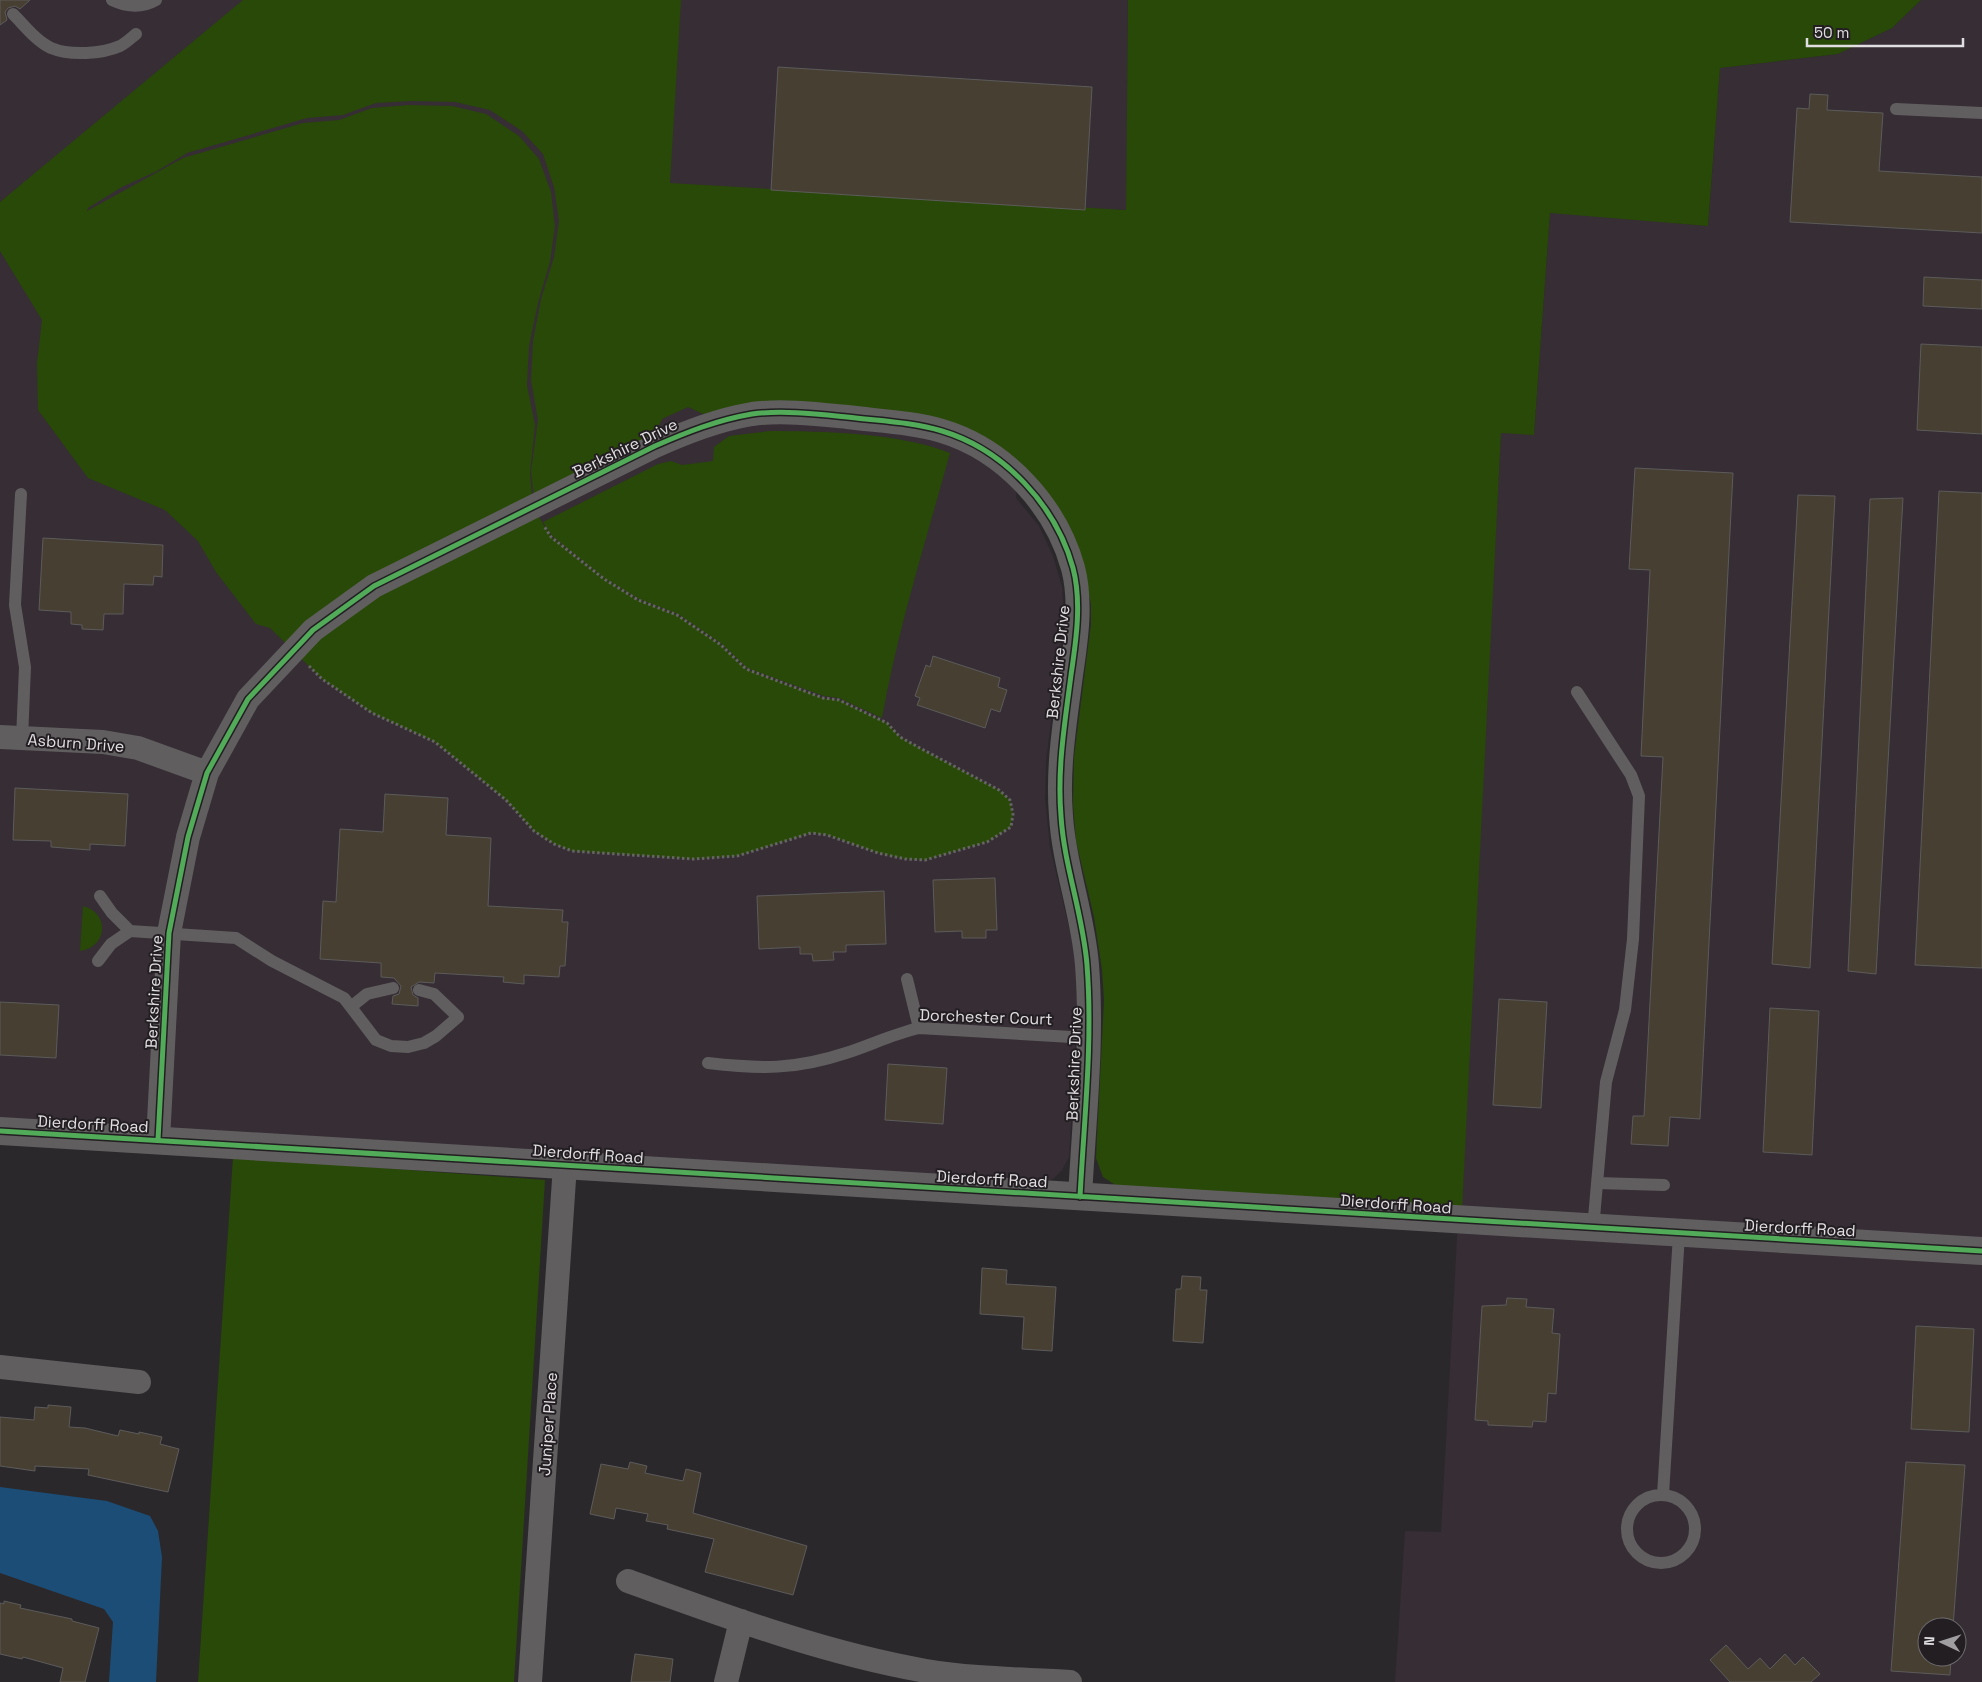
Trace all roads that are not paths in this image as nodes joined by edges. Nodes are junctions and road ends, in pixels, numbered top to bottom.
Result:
1 (112, 0) edge
2 (156, 0) edge
3 (13, 14) dead end
4 (136, 34) dead end
5 (1896, 109) dead end
6 (1982, 113) edge
7 (21, 494) dead end
8 (1577, 692) dead end
9 (11, 738) edge
10 (207, 773) junction
11 (100, 896) dead end
12 (130, 931) junction
13 (169, 933) junction
14 (98, 961) dead end
15 (907, 979) dead end
16 (393, 988) dead end
17 (419, 990) dead end
18 (352, 1006) junction
19 (919, 1028) junction
20 (1088, 1038) junction
21 (708, 1063) dead end
22 (0, 1131) edge
23 (158, 1140) junction
24 (565, 1165) junction
25 (1597, 1182) junction
26 (1664, 1185) dead end
27 (1080, 1197) junction
28 (1592, 1229) junction
29 (1679, 1234) junction
30 (1982, 1251) edge
31 (0, 1367) edge
32 (139, 1382) dead end
33 (1663, 1495) junction
34 (628, 1581) dead end
35 (741, 1622) junction
36 (530, 1682) edge
37 (726, 1682) edge
38 (1070, 1682) edge

1 - 2 lane
3 - 4 lane
5 - 6 lane
7 - 9 lane
8 - 25 lane
9 - 10 street, Asburn Drive
10 - 13 street, Berkshire Drive
10 - 20 street, Berkshire Drive
11 - 12 lane
12 - 13 lane
12 - 14 lane
13 - 18 lane
13 - 23 street, Berkshire Drive
15 - 19 lane
16 - 18 lane
17 - 18 lane
19 - 20 lane, Dorchester Court
19 - 21 lane, Dorchester Court
20 - 27 street, Berkshire Drive
22 - 23 street, Dierdorff Road
23 - 24 street, Dierdorff Road
24 - 27 street, Dierdorff Road
24 - 36 street, Juniper Place
25 - 26 lane
25 - 28 lane
27 - 28 street, Dierdorff Road
28 - 29 street, Dierdorff Road
29 - 30 street, Dierdorff Road
29 - 33 lane
31 - 32 street
33 - 33 lane
34 - 35 street
35 - 37 street
35 - 38 street

